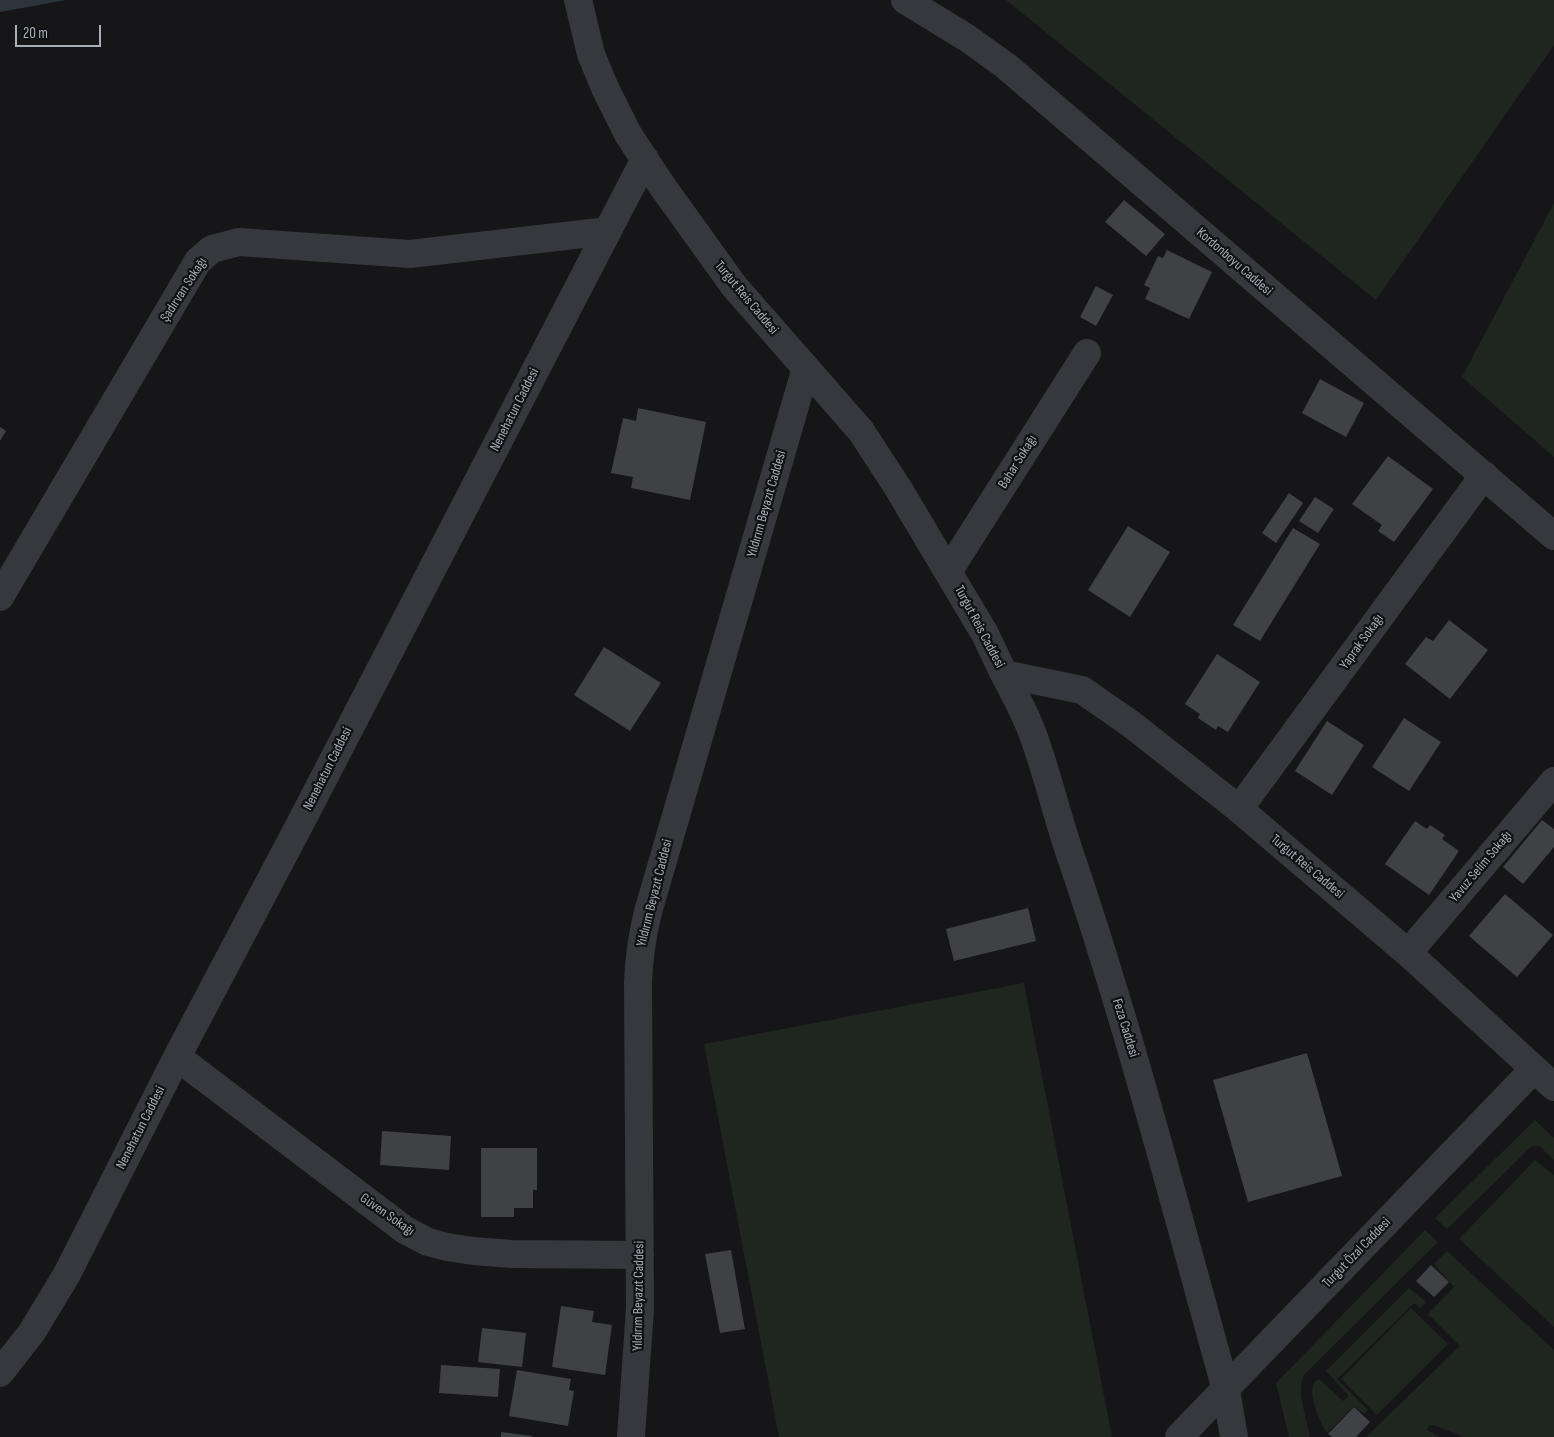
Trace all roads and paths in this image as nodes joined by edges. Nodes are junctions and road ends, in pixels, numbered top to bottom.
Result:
1 (578, 0) edge
2 (905, 0) edge
3 (645, 159) junction
4 (608, 231) junction
5 (1087, 353) dead end
6 (806, 368) junction
7 (1484, 475) junction
8 (1554, 536) edge
9 (948, 572) junction
10 (0, 597) edge
11 (1004, 674) junction
12 (1554, 781) edge
13 (1239, 809) junction
14 (1408, 953) junction
15 (177, 1057) junction
16 (1534, 1069) junction
17 (1554, 1087) edge
18 (640, 1255) junction
19 (0, 1373) edge
20 (1226, 1390) junction
21 (631, 1437) edge
22 (1179, 1437) edge
23 (1234, 1437) edge

1 - 3 street, Turgut Reis Caddesi
2 - 7 street, Kordonboyu Caddesi
3 - 4 street, Nenehatun Caddesi
3 - 6 street, Turgut Reis Caddesi
4 - 10 street, Şadırvan Sokağı
4 - 15 street, Nenehatun Caddesi
5 - 9 street, Bahar Sokağı
6 - 9 street, Turgut Reis Caddesi
6 - 18 street, Yıldırım Beyazıt Caddesi
7 - 8 street, Kordonboyu Caddesi
7 - 13 street, Yaprak Sokağı
9 - 11 street, Turgut Reis Caddesi
11 - 13 street, Turgut Reis Caddesi
11 - 20 street, Feza Caddesi
12 - 14 street, Yavuz Selim Sokağı
13 - 14 street, Turgut Reis Caddesi
14 - 16 street, Turgut Reis Caddesi
15 - 18 street, Güven Sokağı
15 - 19 street, Nenehatun Caddesi
16 - 17 street, Turgut Reis Caddesi
16 - 20 street, Turgut Özal Caddesi
18 - 21 street, Yıldırım Beyazıt Caddesi
20 - 22 street, Turgut Özal Caddesi
20 - 23 street, Feza Caddesi

